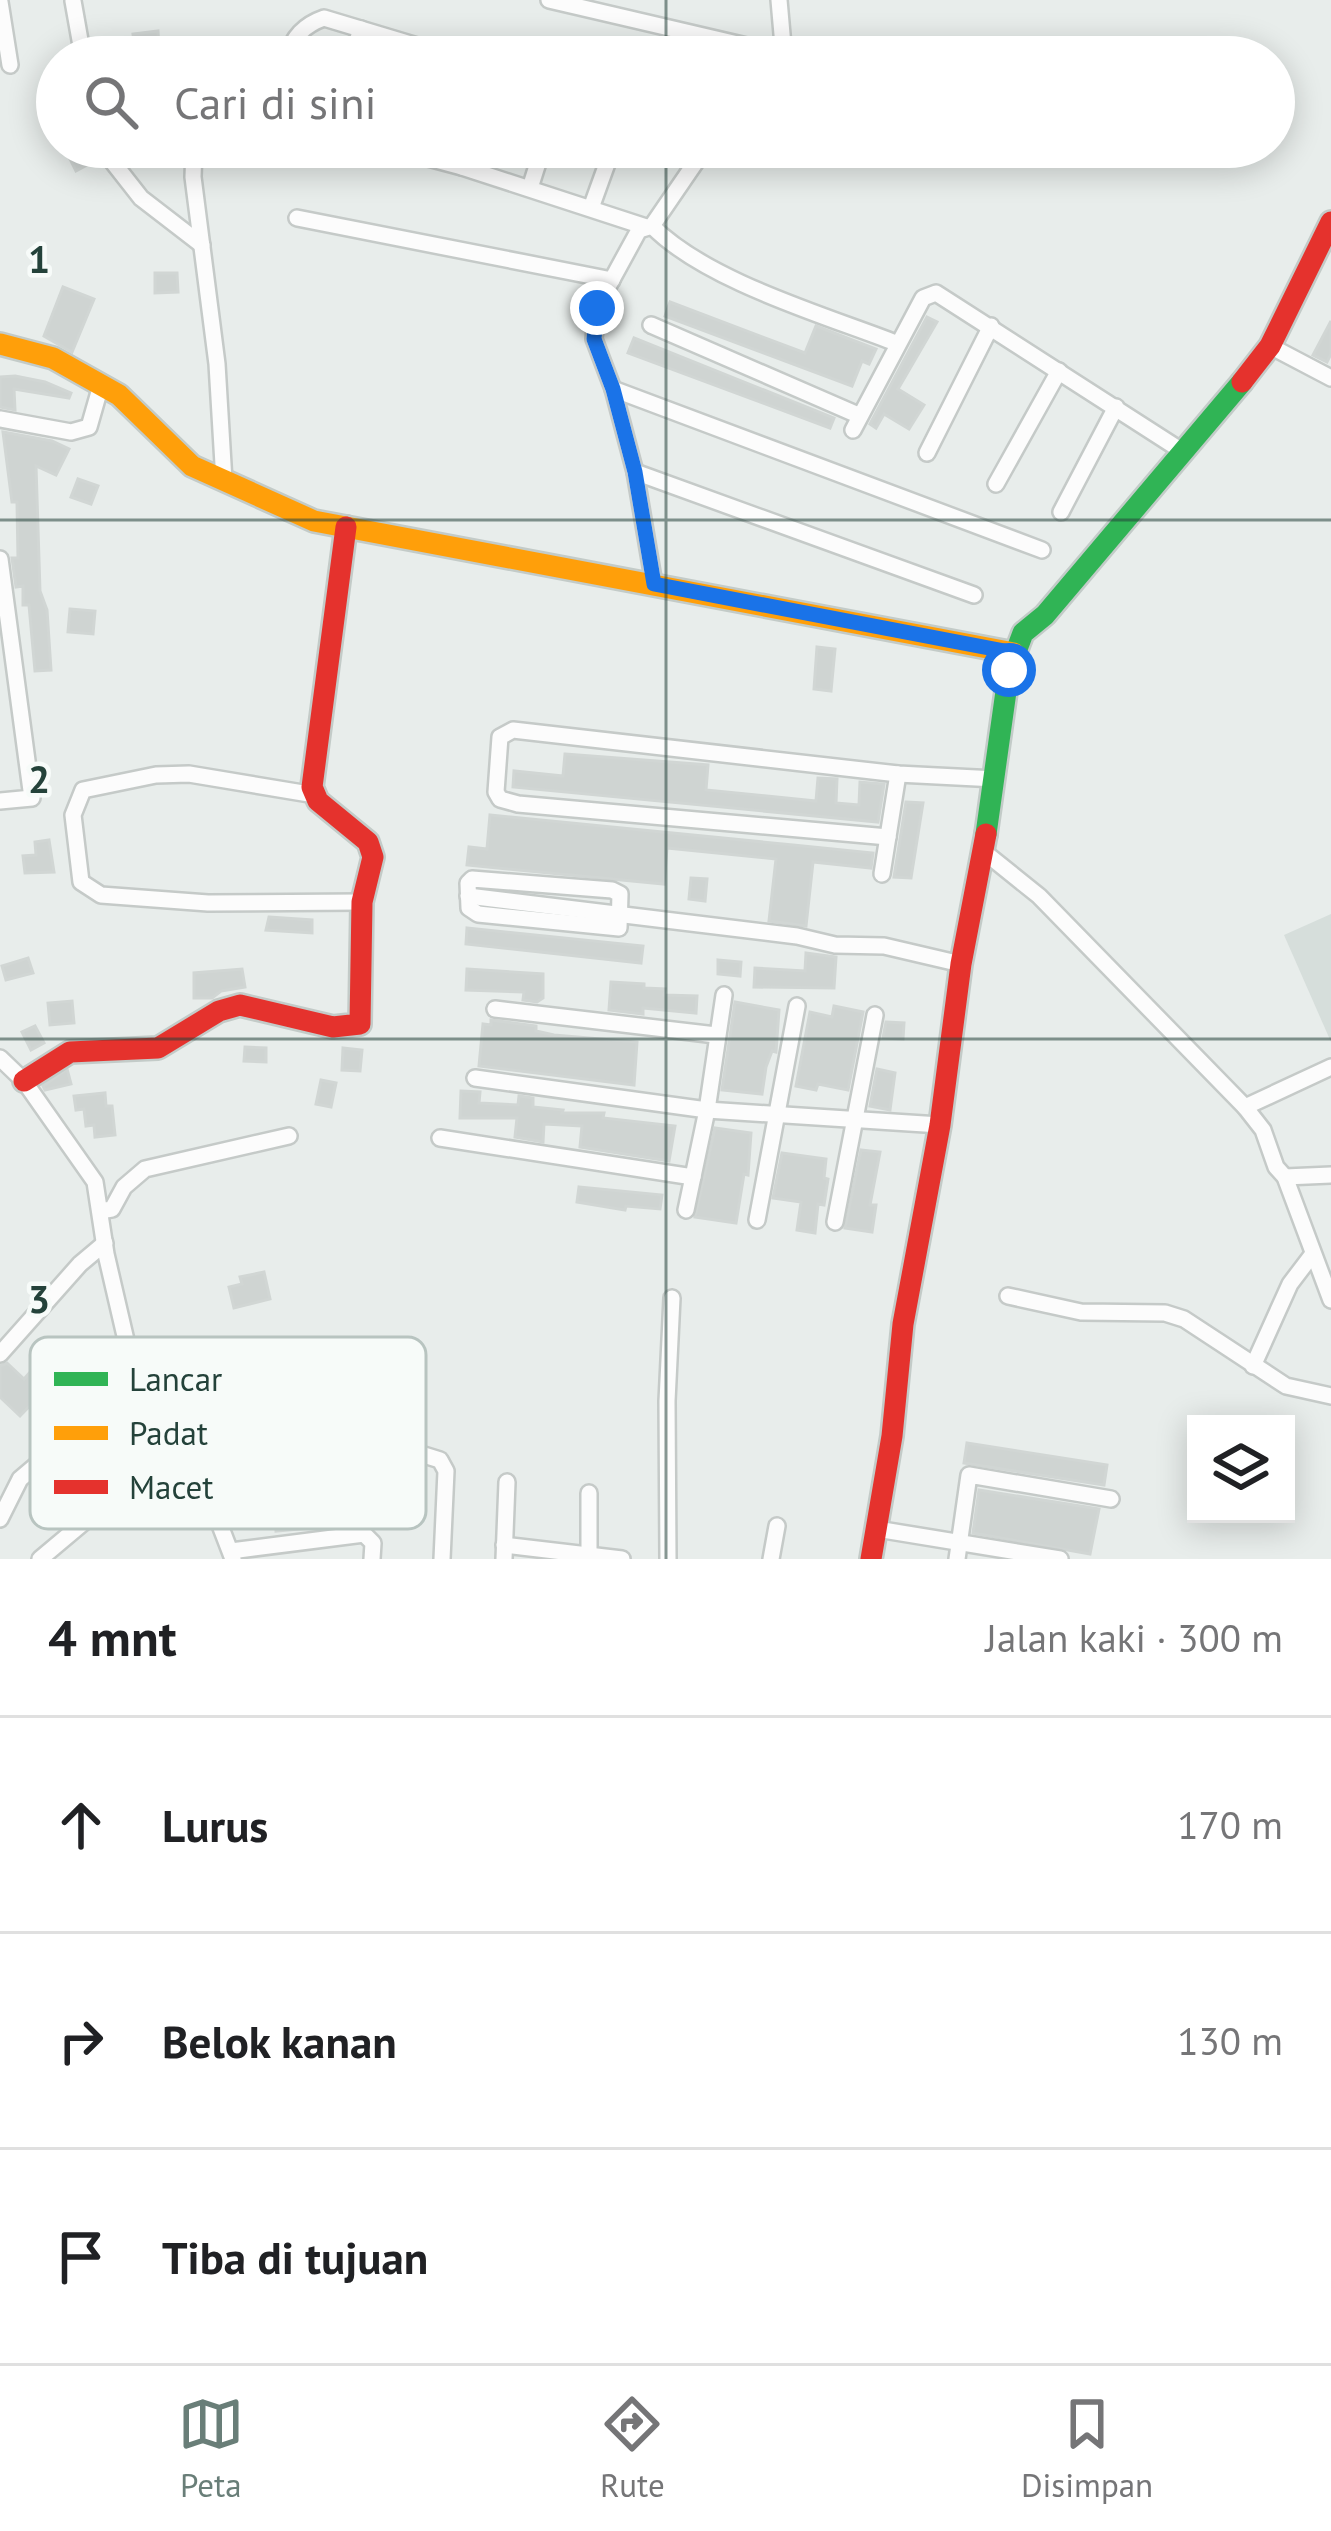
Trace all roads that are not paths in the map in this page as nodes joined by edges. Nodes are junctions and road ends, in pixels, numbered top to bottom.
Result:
1 (549, 0) edge
2 (779, 0) edge
3 (73, 1) edge
4 (0, 2) edge
5 (361, 29) junction
6 (79, 36) edge
7 (298, 36) edge
8 (359, 36) edge
9 (379, 36) edge
10 (701, 36) edge
11 (783, 36) edge
12 (10, 65) dead end
13 (117, 168) edge
14 (196, 168) edge
15 (465, 168) edge
16 (536, 168) edge
17 (605, 168) edge
18 (691, 168) edge
19 (530, 188) junction
20 (591, 208) junction
21 (297, 218) dead end
22 (649, 227) junction
23 (1328, 236) edge
24 (202, 245) junction
25 (612, 280) junction
26 (651, 325) dead end
27 (991, 326) junction
28 (0, 344) edge
29 (896, 344) junction
30 (1270, 346) junction
31 (1059, 371) junction
32 (1331, 378) edge
33 (101, 385) junction
34 (613, 389) junction
35 (1116, 407) junction
36 (0, 419) edge
37 (927, 453) dead end
38 (1186, 453) junction
39 (635, 472) junction
40 (224, 482) junction
41 (996, 484) dead end
42 (1061, 512) dead end
43 (346, 527) junction
44 (1042, 550) dead end
45 (0, 559) edge
46 (654, 584) junction
47 (974, 595) dead end
48 (1015, 653) junction
49 (898, 774) junction
50 (996, 779) junction
51 (315, 795) junction
52 (0, 801) edge
53 (888, 837) junction
54 (983, 851) junction
55 (882, 874) dead end
56 (468, 896) dead end
57 (362, 902) junction
58 (961, 964) junction
59 (724, 995) dead end
60 (797, 1006) dead end
61 (495, 1010) dead end
62 (875, 1015) dead end
63 (716, 1035) junction
64 (0, 1058) edge
65 (1331, 1066) edge
66 (475, 1078) dead end
67 (24, 1082) junction
68 (1245, 1107) junction
69 (707, 1109) junction
70 (778, 1114) junction
71 (855, 1120) junction
72 (940, 1125) junction
73 (289, 1136) dead end
74 (440, 1138) dead end
75 (1331, 1175) edge
76 (693, 1177) junction
77 (1285, 1177) junction
78 (686, 1210) dead end
79 (100, 1211) junction
80 (757, 1220) dead end
81 (835, 1222) dead end
82 (105, 1243) junction
83 (1320, 1260) edge
84 (1008, 1296) dead end
85 (672, 1298) dead end
86 (1331, 1300) edge
87 (126, 1337) edge
88 (0, 1354) edge
89 (1253, 1366) junction
90 (1331, 1396) edge
91 (426, 1456) edge
92 (30, 1470) edge
93 (507, 1482) dead end
94 (590, 1493) dead end
95 (1111, 1499) dead end
96 (0, 1520) edge
97 (777, 1526) dead end
98 (76, 1529) edge
99 (877, 1529) junction
100 (958, 1551) edge
101 (504, 1552) edge
102 (232, 1555) edge
103 (589, 1557) edge
104 (40, 1559) edge
105 (372, 1559) edge
106 (442, 1559) edge
107 (553, 1559) edge
108 (622, 1559) edge
109 (668, 1559) edge
110 (771, 1559) edge
111 (871, 1559) edge
112 (1060, 1559) edge

1 - 10 street
2 - 11 street
3 - 6 street
4 - 12 street
5 - 7 street
5 - 8 street
5 - 9 street
13 - 24 street
14 - 24 street
15 - 19 street
16 - 19 street
17 - 20 street
18 - 22 street
19 - 20 street
20 - 22 street
21 - 25 street
22 - 25 street
22 - 29 street
23 - 30 street
24 - 40 street
25 - 34 street
26 - 29 street
27 - 29 street
27 - 31 street
27 - 37 street
28 - 33 street
30 - 32 street
30 - 38 street
31 - 35 street
31 - 41 street
33 - 36 street
33 - 40 street
34 - 39 street
34 - 44 street
35 - 38 street
35 - 42 street
38 - 48 street
39 - 46 street
39 - 47 street
40 - 43 street
43 - 46 street
43 - 51 street
45 - 52 street
46 - 48 street
48 - 50 street
49 - 50 street
49 - 53 street
49 - 53 street
50 - 54 street
51 - 57 street
51 - 57 street
53 - 55 street
54 - 58 street
54 - 68 street
56 - 58 street
57 - 67 street
58 - 72 street
59 - 63 street
60 - 70 street
61 - 63 street
62 - 71 street
63 - 69 street
64 - 67 street
65 - 68 street
66 - 69 street
67 - 79 street
68 - 77 street
69 - 70 street
69 - 76 street
70 - 71 street
70 - 80 street
71 - 72 street
71 - 81 street
72 - 99 street
73 - 79 street
74 - 76 street
75 - 77 street
76 - 78 street
77 - 83 street
79 - 82 street
82 - 87 street
82 - 88 street
83 - 86 street
83 - 89 street
84 - 89 street
85 - 109 street
89 - 90 street
91 - 106 street
92 - 96 street
93 - 101 street
94 - 103 street
95 - 100 street
97 - 110 street
98 - 104 street
99 - 100 street
99 - 111 street
100 - 112 street
101 - 103 street
101 - 107 street
102 - 105 street
103 - 108 street

